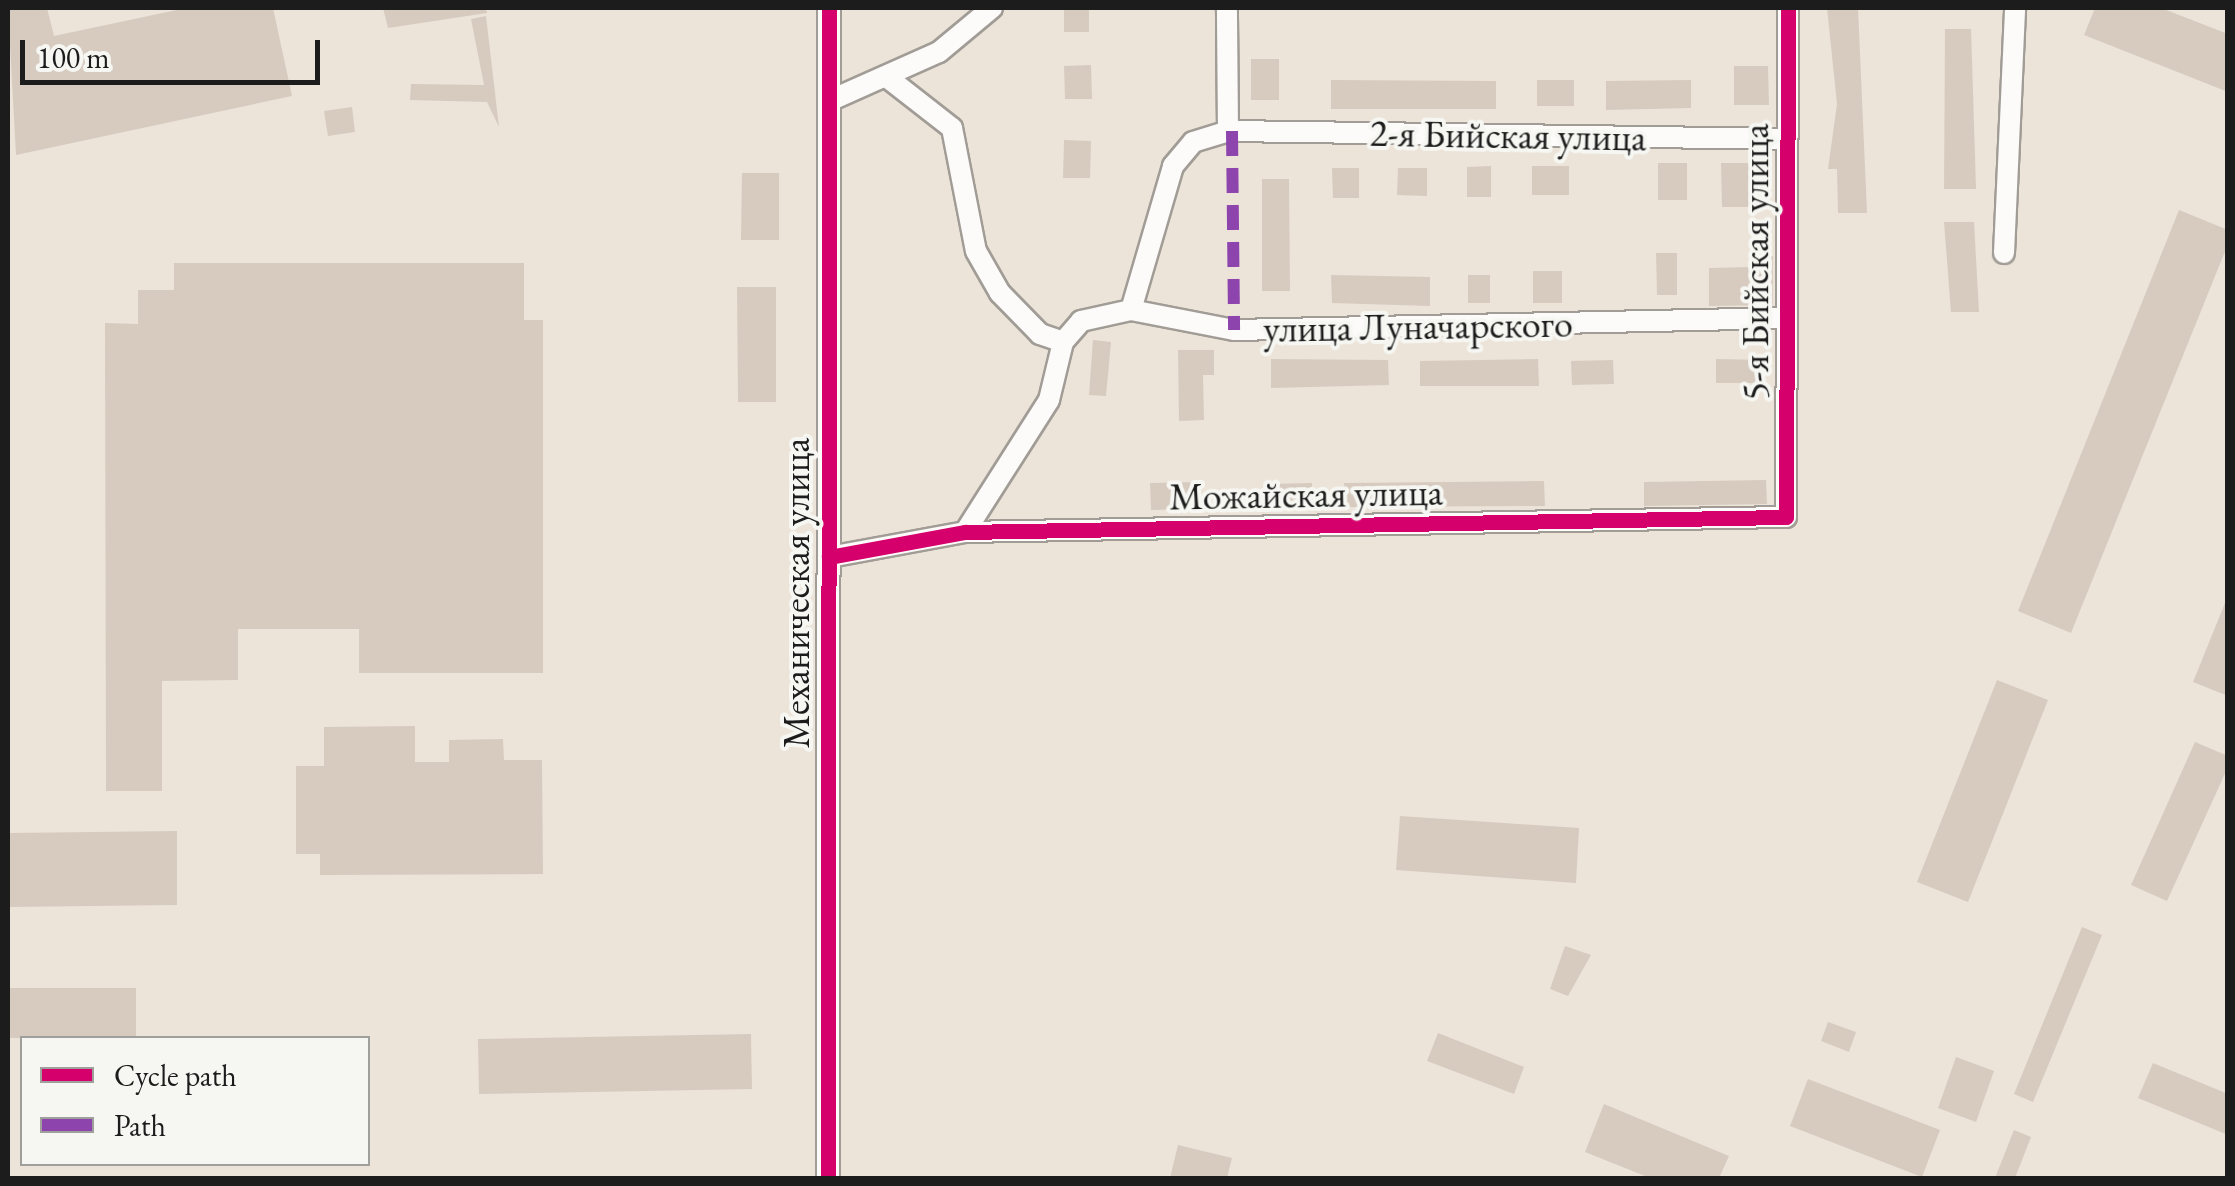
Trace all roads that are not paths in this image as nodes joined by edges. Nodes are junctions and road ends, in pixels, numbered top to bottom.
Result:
1 (829, 8) edge
2 (992, 8) edge
3 (1227, 8) edge
4 (1788, 8) edge
5 (2015, 8) edge
6 (888, 78) junction
7 (829, 101) junction
8 (1228, 130) junction
9 (1788, 140) junction
10 (2004, 252) dead end
11 (1131, 310) junction
12 (1787, 318) junction
13 (1063, 342) junction
14 (1786, 518) joint
15 (965, 532) junction
16 (828, 557) junction
17 (828, 1178) edge

1 - 7 street, Механическая улица
2 - 6 street
3 - 8 street
4 - 9 street, 5-я Бийская улица
5 - 10 street
6 - 7 street
6 - 13 street
7 - 16 street, Механическая улица
8 - 9 street, 2-я Бийская улица
8 - 11 street
9 - 12 street, 5-я Бийская улица
11 - 12 street, улица Луначарского
11 - 13 street, улица Луначарского
12 - 14 street, 5-я Бийская улица
13 - 15 street
14 - 15 street, Можайская улица
15 - 16 street, Можайская улица
16 - 17 street, Механическая улица

